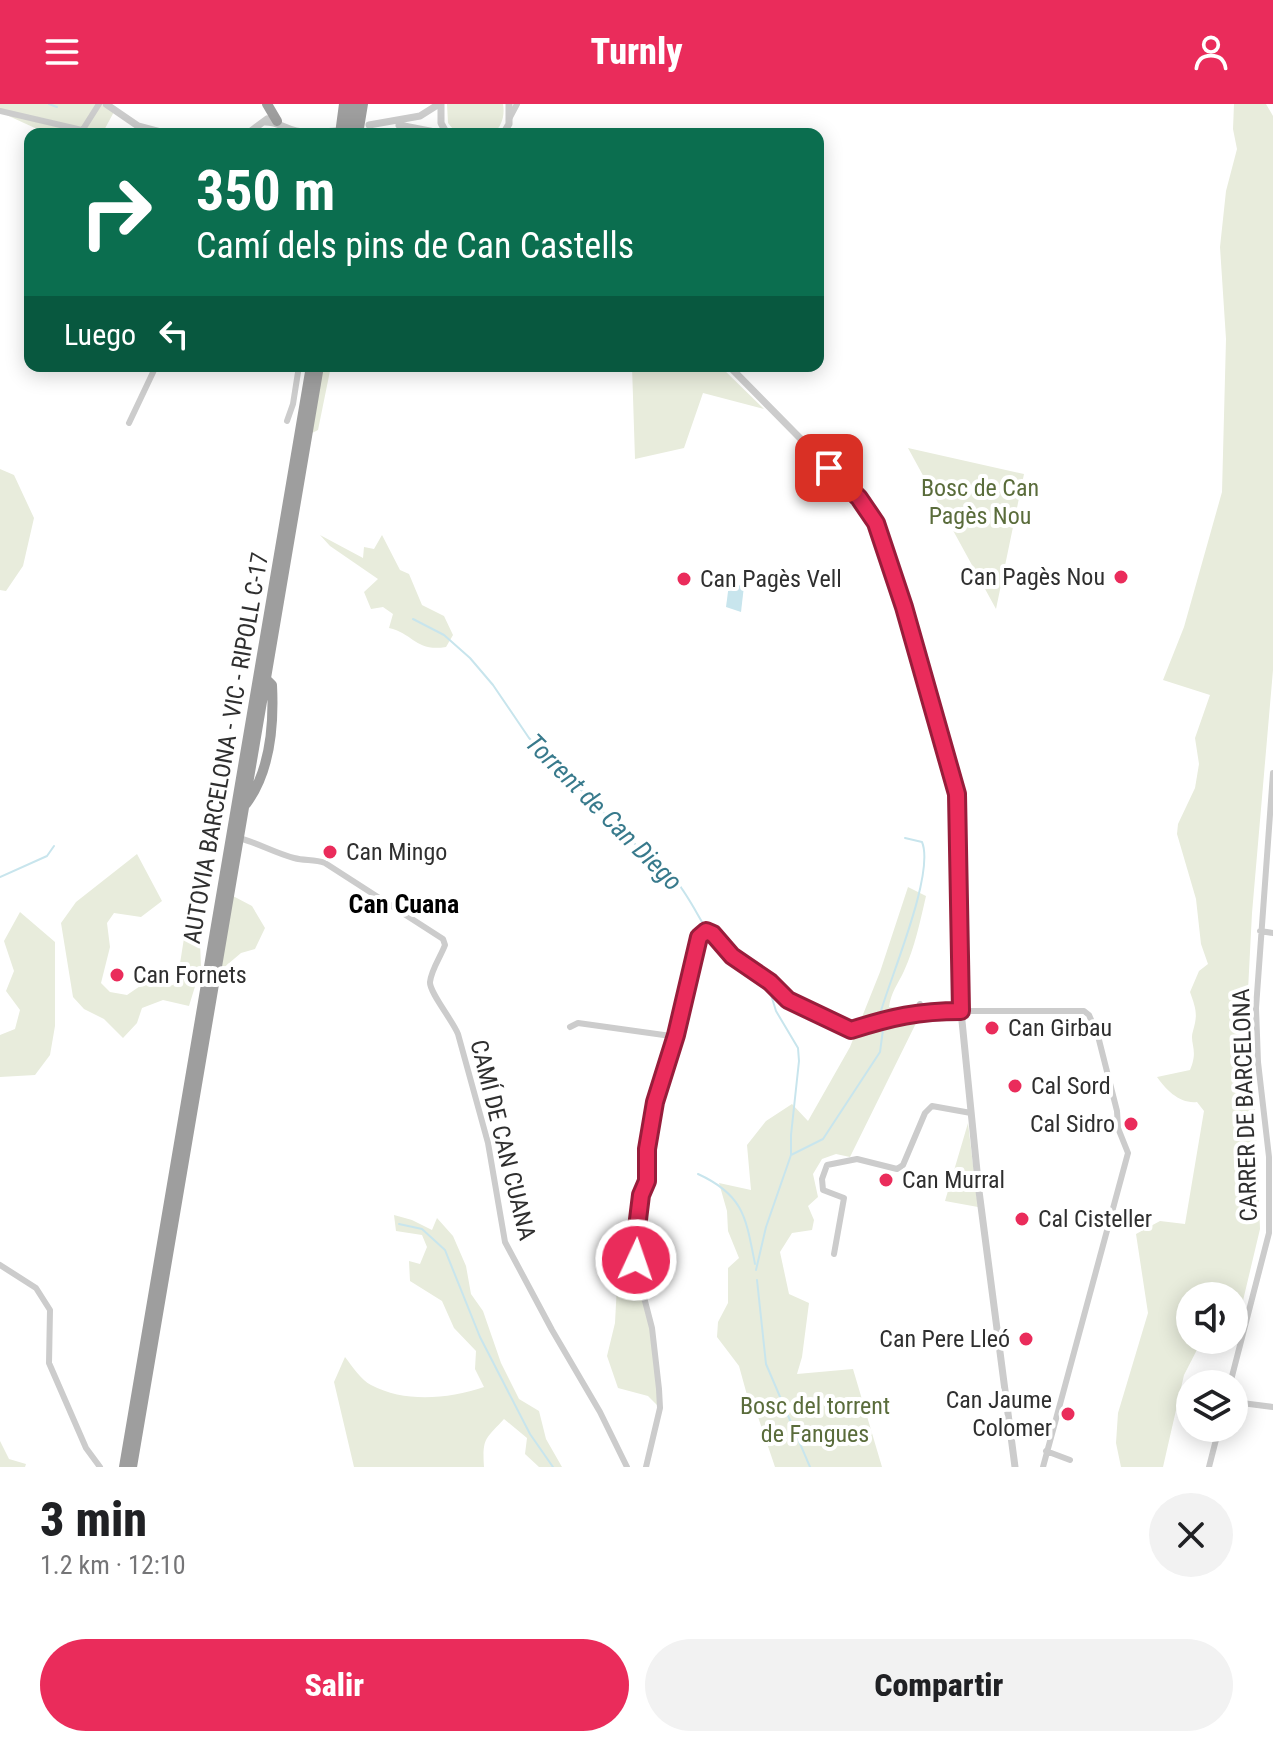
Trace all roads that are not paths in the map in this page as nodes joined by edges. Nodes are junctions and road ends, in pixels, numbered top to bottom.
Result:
1 (99, 104) edge
2 (106, 104) edge
3 (354, 104) edge
4 (363, 104) edge
5 (440, 104) edge
6 (509, 104) edge
7 (517, 104) edge
8 (343, 107) edge
9 (0, 111) edge
10 (270, 115) edge
11 (509, 121) junction
12 (66, 128) edge
13 (84, 128) edge
14 (146, 128) edge
15 (254, 128) edge
16 (287, 128) edge
17 (339, 128) edge
18 (350, 128) edge
19 (359, 128) edge
20 (421, 128) edge
21 (443, 128) edge
22 (507, 128) edge
23 (153, 372) edge
24 (298, 372) edge
25 (310, 372) edge
26 (318, 372) edge
27 (735, 372) edge
28 (287, 421) dead end
29 (129, 423) dead end
30 (1273, 773) edge
31 (239, 838) junction
32 (1260, 931) junction
33 (1273, 933) edge
34 (961, 1011) junction
35 (570, 1027) dead end
36 (676, 1035) junction
37 (1269, 1109) edge
38 (971, 1113) junction
39 (834, 1254) dead end
40 (0, 1265) edge
41 (1234, 1370) edge
42 (1248, 1404) edge
43 (1273, 1407) edge
44 (1215, 1442) edge
45 (1046, 1451) junction
46 (1070, 1460) dead end
47 (100, 1467) edge
48 (124, 1467) edge
49 (132, 1467) edge
50 (627, 1467) edge
51 (646, 1467) edge
52 (1015, 1467) edge
53 (1043, 1467) edge
54 (1209, 1467) edge

1 - 13 street
2 - 14 street
3 - 18 highway
4 - 19 highway
5 - 20 street
5 - 21 street
6 - 11 street
7 - 11 street
8 - 17 highway
9 - 12 street
10 - 15 street
10 - 16 street
11 - 22 street
23 - 29 street
24 - 28 street
25 - 48 highway, AUTOVIA BARCELONA - VIC - RIPOLL C-17
26 - 31 highway, AUTOVIA BARCELONA - VIC - RIPOLL C-17
27 - 34 street
30 - 32 street, CARRER DE BARCELONA
31 - 49 highway, AUTOVIA BARCELONA - VIC - RIPOLL C-17
31 - 50 street, CAMÍ DE CAN CUANA
32 - 33 street
32 - 37 street, CARRER DE BARCELONA
34 - 36 street
34 - 38 street
34 - 45 street
35 - 36 street
36 - 51 street
37 - 41 street, CARRER DE BARCELONA
38 - 39 street
38 - 52 street
40 - 47 street
42 - 43 street
44 - 54 street
45 - 46 street
45 - 53 street

